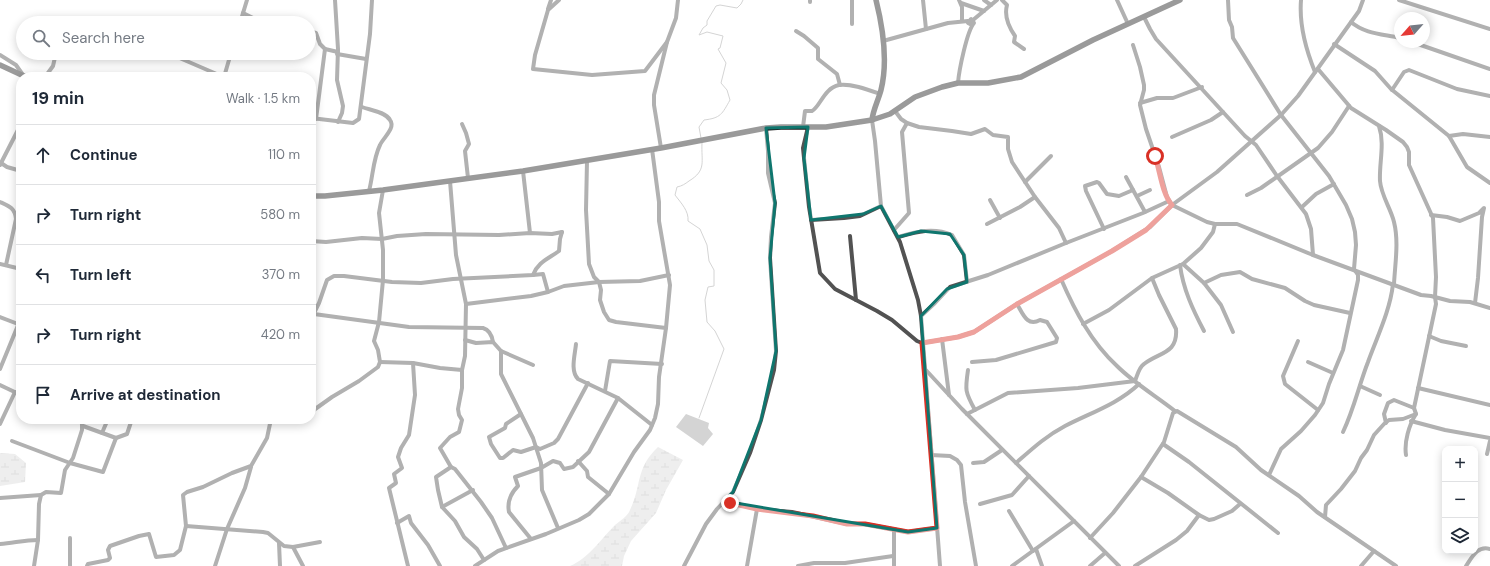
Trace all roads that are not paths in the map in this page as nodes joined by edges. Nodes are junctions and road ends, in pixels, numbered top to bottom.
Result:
1 (247, 0) edge
2 (335, 0) edge
3 (372, 0) edge
4 (551, 0) edge
5 (559, 0) edge
6 (678, 0) edge
7 (852, 0) edge
8 (876, 0) edge
9 (924, 0) edge
10 (984, 0) edge
11 (997, 0) edge
12 (1002, 0) edge
13 (1117, 0) edge
14 (1180, 0) edge
15 (1228, 0) edge
16 (1301, 0) edge
17 (1363, 0) edge
18 (1399, 0) edge
19 (960, 2) edge
20 (991, 5) junction
21 (548, 10) junction
22 (984, 11) junction
23 (243, 13) junction
24 (242, 16) edge
25 (249, 16) edge
26 (1144, 17) junction
27 (962, 21) junction
28 (971, 22) junction
29 (1350, 22) junction
30 (852, 24) dead end
31 (1128, 24) junction
32 (926, 29) junction
33 (1490, 29) edge
34 (796, 32) dead end
35 (316, 34) edge
36 (1394, 37) edge
37 (883, 41) junction
38 (667, 42) junction
39 (1334, 44) junction
40 (1133, 45) dead end
41 (1429, 48) edge
42 (325, 49) junction
43 (1024, 49) dead end
44 (338, 53) junction
45 (0, 55) edge
46 (55, 60) edge
47 (184, 60) edge
48 (228, 60) edge
49 (366, 60) junction
50 (0, 65) edge
51 (1490, 69) edge
52 (1316, 71) junction
53 (16, 72) edge
54 (22, 72) edge
55 (49, 72) edge
56 (212, 72) edge
57 (226, 72) edge
58 (958, 83) junction
59 (840, 85) junction
60 (1202, 87) junction
61 (1392, 90) junction
62 (880, 94) junction
63 (1490, 96) edge
64 (316, 102) edge
65 (1140, 103) junction
66 (1349, 106) junction
67 (362, 107) junction
68 (895, 111) junction
69 (1223, 112) junction
70 (1280, 115) junction
71 (316, 119) edge
72 (872, 120) junction
73 (338, 122) junction
74 (907, 123) junction
75 (462, 124) dead end
76 (1379, 126) junction
77 (805, 127) junction
78 (766, 128) junction
79 (16, 134) edge
80 (1449, 136) junction
81 (1172, 137) dead end
82 (1490, 137) edge
83 (1252, 141) junction
84 (661, 148) junction
85 (652, 149) junction
86 (1311, 153) junction
87 (1051, 156) dead end
88 (587, 160) junction
89 (0, 164) edge
90 (16, 170) edge
91 (523, 171) junction
92 (1277, 176) junction
93 (1126, 177) dead end
94 (468, 178) junction
95 (450, 181) junction
96 (1025, 182) junction
97 (1490, 183) edge
98 (1334, 184) junction
99 (383, 190) junction
100 (1133, 190) junction
101 (1150, 190) dead end
102 (369, 191) junction
103 (1247, 195) dead end
104 (316, 196) edge
105 (1136, 196) junction
106 (1035, 197) junction
107 (990, 200) dead end
108 (1169, 201) junction
109 (0, 202) edge
110 (1172, 205) junction
111 (881, 206) junction
112 (1302, 207) junction
113 (1146, 212) junction
114 (1431, 214) junction
115 (1000, 218) junction
116 (811, 220) junction
117 (987, 224) dead end
118 (1215, 224) junction
119 (1104, 229) junction
120 (894, 230) junction
121 (530, 233) junction
122 (454, 234) junction
123 (850, 236) dead end
124 (898, 237) junction
125 (382, 240) junction
126 (316, 241) edge
127 (1066, 243) junction
128 (1313, 255) junction
129 (0, 264) edge
130 (6, 265) junction
131 (1181, 265) junction
132 (16, 268) edge
133 (1354, 269) junction
134 (533, 275) junction
135 (669, 275) junction
136 (1152, 278) junction
137 (461, 279) junction
138 (383, 280) junction
139 (1061, 280) junction
140 (598, 282) junction
141 (967, 282) junction
142 (1204, 283) junction
143 (1394, 284) junction
144 (548, 292) junction
145 (1434, 297) junction
146 (856, 300) junction
147 (1475, 303) junction
148 (466, 304) junction
149 (1017, 304) junction
150 (1490, 308) edge
151 (316, 309) edge
152 (1350, 313) junction
153 (316, 314) edge
154 (921, 316) junction
155 (0, 317) edge
156 (379, 322) junction
157 (16, 323) edge
158 (1083, 324) junction
159 (666, 328) junction
160 (16, 329) edge
161 (465, 329) junction
162 (1204, 331) dead end
163 (1234, 332) dead end
164 (1429, 336) junction
165 (942, 339) junction
166 (465, 340) junction
167 (1298, 341) dead end
168 (493, 342) junction
169 (922, 343) junction
170 (576, 344) dead end
171 (1466, 346) dead end
172 (501, 351) junction
173 (380, 362) junction
174 (972, 362) dead end
175 (1308, 362) dead end
176 (413, 363) junction
177 (662, 364) junction
178 (533, 365) dead end
179 (924, 368) junction
180 (0, 369) edge
181 (462, 370) junction
182 (968, 370) dead end
183 (1333, 373) junction
184 (1137, 382) junction
185 (588, 383) junction
186 (0, 385) edge
187 (1360, 386) junction
188 (1418, 388) junction
189 (605, 391) junction
190 (15, 392) joint
191 (1380, 395) dead end
192 (949, 396) junction
193 (618, 398) junction
194 (1490, 405) edge
195 (1414, 408) junction
196 (316, 409) edge
197 (975, 410) junction
198 (1318, 410) junction
199 (1175, 411) junction
200 (521, 414) junction
201 (967, 414) junction
202 (1416, 414) junction
203 (1411, 421) junction
204 (1386, 423) junction
205 (0, 424) edge
206 (106, 424) edge
207 (130, 424) edge
208 (270, 424) edge
209 (652, 425) junction
210 (83, 426) joint
211 (1343, 432) dead end
212 (102, 433) junction
213 (116, 438) junction
214 (1490, 439) edge
215 (12, 441) dead end
216 (1163, 444) junction
217 (536, 447) junction
218 (1002, 450) junction
219 (1487, 454) dead end
220 (931, 455) junction
221 (1406, 455) dead end
222 (578, 461) junction
223 (973, 462) dead end
224 (70, 463) junction
225 (1016, 463) junction
226 (251, 466) junction
227 (451, 467) junction
228 (541, 468) junction
229 (1269, 475) junction
230 (1029, 476) junction
231 (1141, 477) junction
232 (473, 490) junction
233 (609, 494) junction
234 (41, 495) junction
235 (0, 498) edge
236 (724, 501) junction
237 (980, 504) dead end
238 (1240, 504) junction
239 (442, 507) junction
240 (757, 509) junction
241 (1010, 511) dead end
242 (1199, 515) junction
243 (1325, 517) junction
244 (1074, 521) junction
245 (397, 523) junction
246 (186, 526) junction
247 (558, 528) junction
248 (937, 528) junction
249 (227, 529) junction
250 (894, 530) junction
251 (1278, 534) dead end
252 (70, 538) dead end
253 (1090, 538) junction
254 (38, 540) junction
255 (531, 540) junction
256 (279, 542) junction
257 (320, 542) dead end
258 (0, 544) edge
259 (294, 547) junction
260 (506, 548) junction
261 (1490, 549) edge
262 (1034, 550) junction
263 (1374, 551) junction
264 (1105, 552) junction
265 (893, 556) junction
266 (484, 560) junction
267 (860, 564) edge
268 (34, 566) edge
269 (70, 566) edge
270 (87, 566) edge
271 (215, 566) edge
272 (280, 566) edge
273 (302, 566) edge
274 (408, 566) edge
275 (440, 566) edge
276 (475, 566) edge
277 (684, 566) edge
278 (747, 566) edge
279 (798, 566) edge
280 (894, 566) edge
281 (940, 566) edge
282 (976, 566) edge
283 (1012, 566) edge
284 (1042, 566) edge
285 (1090, 566) edge
286 (1119, 566) edge
287 (1135, 566) edge
288 (1361, 566) edge
289 (1396, 566) edge
290 (1466, 566) edge

1 - 23 street
2 - 44 street
3 - 49 street
4 - 21 street
5 - 21 street
6 - 38 street
7 - 30 street
8 - 37 main road
9 - 32 street
10 - 20 street
11 - 20 street
12 - 43 street
13 - 31 street
14 - 26 main road
15 - 70 street
16 - 52 street
17 - 29 street
18 - 33 street
19 - 22 street
19 - 27 street
20 - 22 street
21 - 38 street
22 - 28 street
23 - 24 street
23 - 25 street
26 - 31 main road
26 - 60 street
27 - 28 street
27 - 32 street
28 - 58 street
29 - 36 street
29 - 39 street
31 - 58 main road
32 - 37 street
34 - 59 street
35 - 42 street
37 - 62 main road
38 - 84 street
39 - 52 street
39 - 61 street
40 - 65 street
41 - 51 street
42 - 44 street
42 - 64 street
44 - 49 street
44 - 73 street
45 - 54 street
46 - 55 street
47 - 56 street
48 - 57 street
49 - 67 street
50 - 53 main road
52 - 66 street
52 - 70 street
58 - 68 main road
59 - 62 street
59 - 77 street
60 - 65 street
60 - 69 street
61 - 63 street
61 - 80 street
62 - 72 main road
65 - 108 street
66 - 76 street
66 - 86 street
67 - 73 street
67 - 102 street
68 - 72 main road
68 - 74 street
69 - 81 street
69 - 83 street
70 - 83 street
70 - 86 street
71 - 73 street
72 - 77 main road
72 - 111 street
74 - 96 street
74 - 120 street
75 - 94 street
76 - 114 street
76 - 143 street
77 - 78 main road
77 - 116 street
78 - 84 main road
78 - 236 street
79 - 89 street
80 - 82 street
80 - 97 street
83 - 92 street
83 - 110 street
84 - 85 main road
85 - 88 main road
85 - 135 street
86 - 92 street
86 - 98 street
87 - 96 street
88 - 91 main road
88 - 140 street
89 - 90 street
91 - 94 main road
91 - 121 street
92 - 103 street
92 - 112 street
93 - 100 street
94 - 95 main road
95 - 99 main road
95 - 122 street
96 - 106 street
98 - 112 street
98 - 133 street
99 - 102 main road
99 - 125 street
100 - 105 street
100 - 119 street
101 - 105 street
102 - 104 main road
105 - 113 street
106 - 115 street
106 - 127 street
107 - 115 street
108 - 110 street
108 - 113 street
109 - 130 street
110 - 118 street
110 - 139 street
111 - 116 street
111 - 120 street
112 - 128 street
113 - 119 street
114 - 145 street
114 - 147 street
115 - 117 street
116 - 146 street
118 - 128 street
118 - 131 street
119 - 127 street
120 - 124 street
121 - 122 street
121 - 134 street
122 - 125 street
122 - 137 street
123 - 146 street
124 - 141 street
124 - 154 street
125 - 126 street
125 - 138 street
127 - 141 street
128 - 133 street
129 - 130 street
130 - 132 street
131 - 136 street
131 - 142 street
131 - 162 street
133 - 143 street
133 - 152 street
134 - 137 street
134 - 144 street
135 - 140 street
135 - 159 street
136 - 158 street
136 - 184 street
137 - 138 street
137 - 148 street
138 - 151 street
138 - 156 street
139 - 149 street
139 - 158 street
140 - 144 street
140 - 159 street
141 - 154 street
142 - 152 street
142 - 163 street
143 - 145 street
143 - 187 street
144 - 148 street
145 - 147 street
145 - 164 street
146 - 169 street
147 - 150 street
148 - 161 street
149 - 165 street
149 - 174 street
152 - 183 street
153 - 156 street
154 - 169 street
155 - 157 street
156 - 161 street
156 - 173 street
158 - 184 street
159 - 177 street
160 - 180 street
161 - 166 street
161 - 168 street
164 - 171 street
164 - 188 street
165 - 169 street
165 - 192 street
166 - 168 street
166 - 181 street
167 - 198 street
168 - 172 street
169 - 179 street
170 - 185 street
172 - 178 street
172 - 200 street
173 - 176 street
173 - 196 street
175 - 183 street
176 - 181 street
176 - 245 street
177 - 189 street
177 - 209 street
179 - 192 street
179 - 220 street
181 - 227 street
182 - 197 street
183 - 198 street
184 - 197 street
184 - 199 street
184 - 225 street
185 - 189 street
185 - 217 street
186 - 190 street
187 - 191 street
187 - 211 street
188 - 194 street
188 - 195 street
189 - 193 street
190 - 205 street
192 - 201 street
193 - 209 street
193 - 222 street
195 - 202 street
195 - 204 street
197 - 201 street
198 - 229 street
199 - 216 street
199 - 229 street
200 - 217 street
200 - 217 street
201 - 218 street
202 - 203 street
202 - 204 street
203 - 214 street
203 - 221 street
204 - 243 street
206 - 212 street
207 - 213 street
208 - 226 street
209 - 233 street
210 - 212 street
210 - 224 street
212 - 213 street
213 - 224 street
214 - 219 street
215 - 224 street
216 - 231 street
216 - 238 street
217 - 228 street
218 - 223 street
218 - 225 street
220 - 248 street
220 - 282 street
222 - 228 street
222 - 233 street
224 - 234 street
225 - 230 street
226 - 246 street
226 - 249 street
227 - 232 street
227 - 239 street
228 - 247 street
228 - 255 street
229 - 243 street
230 - 237 street
230 - 244 street
231 - 242 street
231 - 253 street
232 - 239 street
232 - 260 street
233 - 247 street
234 - 235 street
234 - 254 street
236 - 240 street
236 - 277 street
238 - 242 street
238 - 251 street
239 - 266 street
240 - 250 street
240 - 278 street
241 - 262 street
242 - 287 street
243 - 263 street
244 - 253 street
244 - 262 street
245 - 274 street
245 - 275 street
246 - 249 street
246 - 270 street
247 - 255 street
248 - 250 street
248 - 281 street
249 - 256 street
249 - 271 street
250 - 265 street
252 - 269 street
253 - 264 street
254 - 258 street
254 - 268 street
255 - 260 street
256 - 259 street
256 - 272 street
257 - 259 street
259 - 273 street
260 - 266 street
261 - 290 street
262 - 283 street
262 - 284 street
263 - 288 street
263 - 289 street
264 - 285 street
264 - 286 street
265 - 267 street
265 - 280 street
266 - 276 street
267 - 279 street

